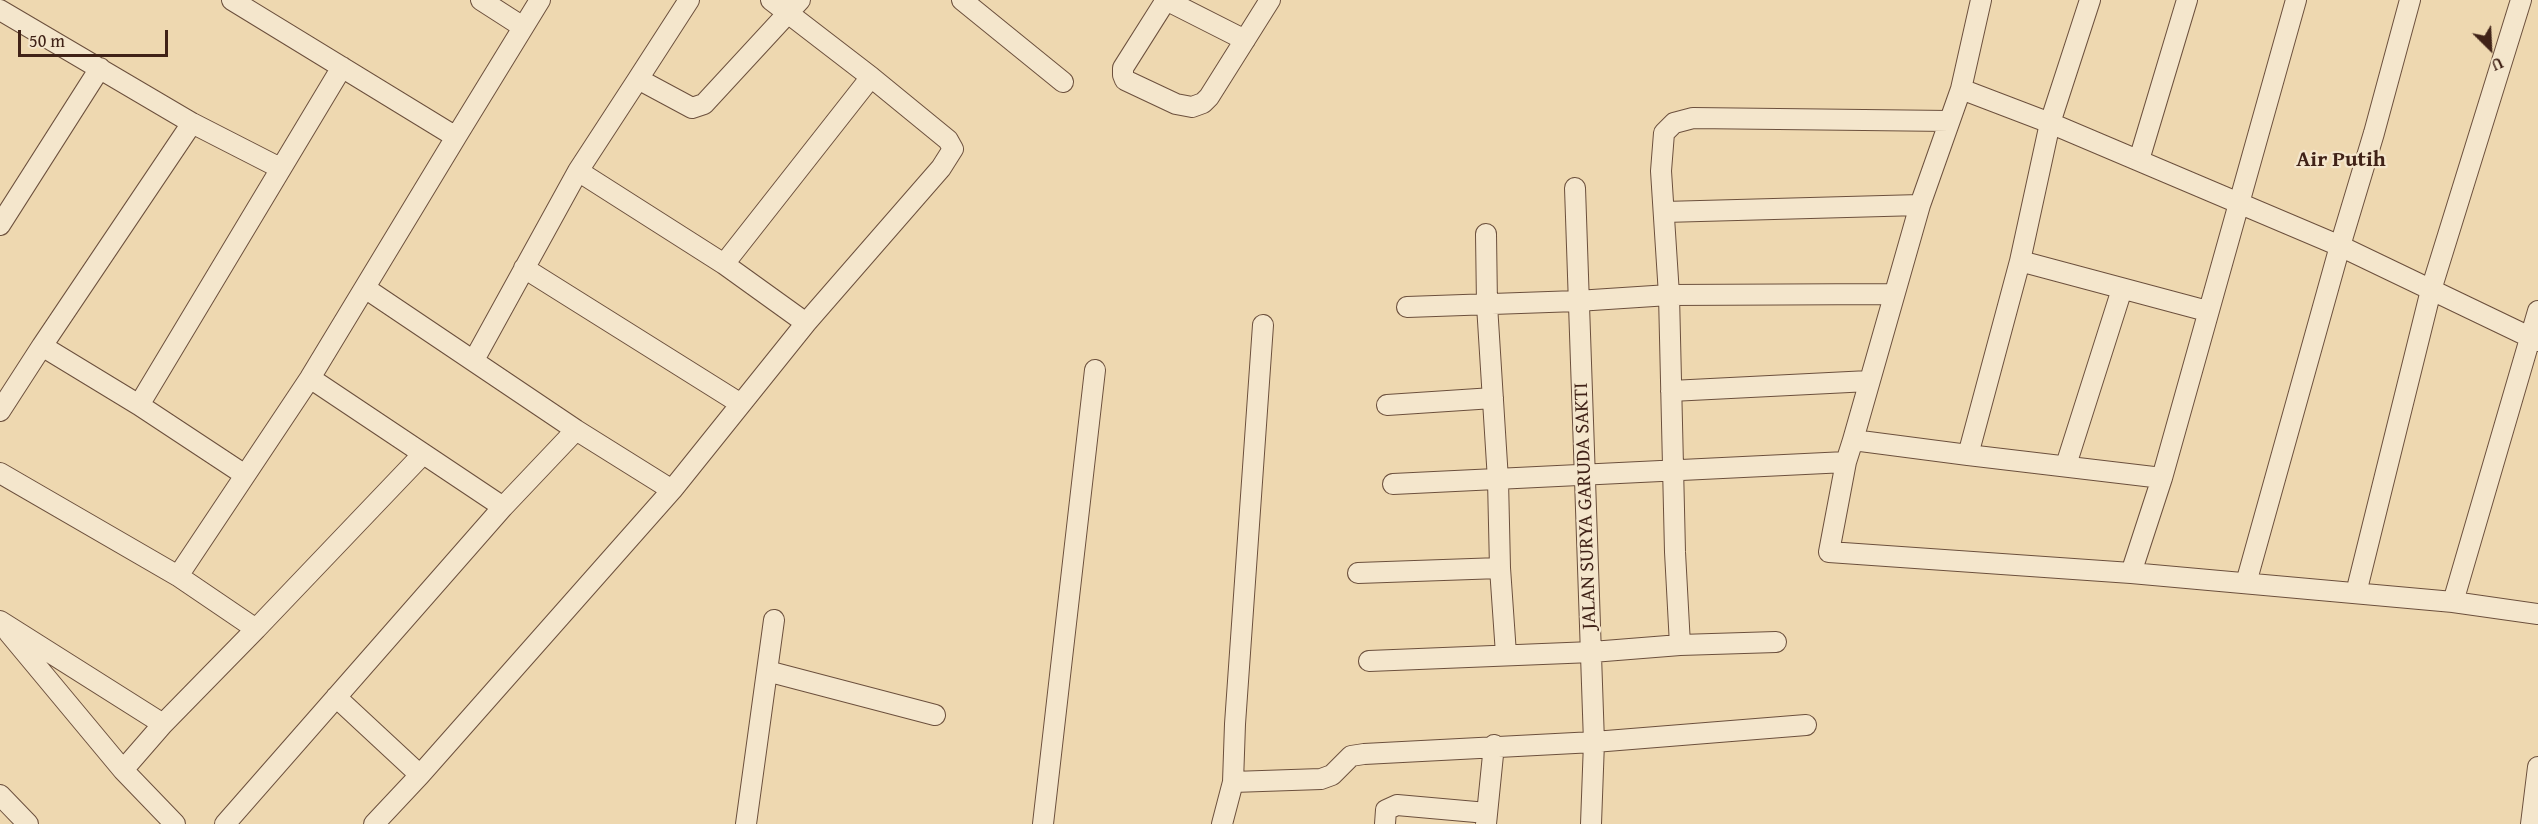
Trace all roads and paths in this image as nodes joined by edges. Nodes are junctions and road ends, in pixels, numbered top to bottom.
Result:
1 (232, 0) edge
2 (481, 0) edge
3 (540, 0) edge
4 (689, 0) edge
5 (771, 0) edge
6 (962, 0) edge
7 (1166, 0) edge
8 (1270, 0) edge
9 (1981, 0) edge
10 (2090, 0) edge
11 (2187, 0) edge
12 (2296, 0) edge
13 (2410, 0) edge
14 (2521, 0) edge
15 (2532, 0) edge
16 (2538, 2) edge
17 (795, 7) edge
18 (0, 9) edge
19 (524, 27) junction
20 (1245, 40) junction
21 (342, 67) junction
22 (100, 68) junction
23 (871, 77) junction
24 (638, 79) junction
25 (1063, 82) dead end
26 (1962, 89) junction
27 (1949, 121) junction
28 (192, 123) junction
29 (2050, 123) junction
30 (456, 137) junction
31 (2139, 160) junction
32 (280, 168) junction
33 (578, 171) junction
34 (1575, 188) dead end
35 (2240, 203) junction
36 (1920, 205) junction
37 (1664, 212) junction
38 (0, 225) edge
39 (1486, 234) dead end
40 (2340, 246) junction
41 (2020, 261) junction
42 (724, 264) junction
43 (524, 268) junction
44 (365, 288) junction
45 (2122, 289) junction
46 (2431, 290) junction
47 (1893, 294) junction
48 (1669, 295) junction
49 (1577, 301) junction
50 (1487, 305) junction
51 (1407, 307) dead end
52 (2538, 311) edge
53 (2207, 312) junction
54 (806, 323) junction
55 (1263, 326) dead end
56 (2534, 339) edge
57 (42, 346) junction
58 (474, 360) junction
59 (1095, 370) dead end
60 (310, 378) junction
61 (1869, 381) junction
62 (1671, 391) junction
63 (1493, 398) junction
64 (741, 404) junction
65 (139, 405) junction
66 (1387, 405) dead end
67 (0, 411) edge
68 (576, 430) junction
69 (1853, 440) junction
70 (423, 454) junction
71 (1968, 455) junction
72 (1846, 462) junction
73 (2066, 465) junction
74 (1674, 471) junction
75 (0, 473) edge
76 (1586, 474) junction
77 (245, 475) junction
78 (2162, 478) junction
79 (1498, 480) junction
80 (1393, 484) dead end
81 (672, 490) junction
82 (503, 507) junction
83 (1500, 568) junction
84 (1358, 573) dead end
85 (2131, 573) junction
86 (178, 576) junction
87 (2246, 583) junction
88 (2356, 593) junction
89 (2453, 602) junction
90 (2538, 614) edge
91 (0, 621) edge
92 (774, 621) dead end
93 (256, 629) junction
94 (1776, 642) dead end
95 (1680, 645) junction
96 (1592, 652) junction
97 (1506, 654) junction
98 (1369, 661) dead end
99 (767, 671) junction
100 (336, 697) junction
101 (935, 715) dead end
102 (163, 724) junction
103 (1806, 725) dead end
104 (1594, 741) junction
105 (1494, 746) junction
106 (2538, 767) edge
107 (123, 770) junction
108 (420, 775) junction
109 (1233, 782) junction
110 (0, 795) edge
111 (1486, 818) edge
112 (28, 824) edge
113 (175, 824) edge
114 (225, 824) edge
115 (374, 824) edge
116 (746, 824) edge
117 (1043, 824) edge
118 (1222, 824) edge
119 (1385, 824) edge
120 (1591, 824) edge
121 (2531, 824) edge

1 - 21 street
2 - 19 street
3 - 19 street
4 - 24 street
5 - 17 street
6 - 25 street
7 - 20 street
7 - 20 street
8 - 20 street
9 - 26 street
10 - 29 street
11 - 31 street
12 - 35 street
13 - 40 street
14 - 46 street
15 - 16 street
17 - 23 street
17 - 24 street
18 - 22 street
19 - 30 street
21 - 30 street
21 - 32 street
22 - 28 street
22 - 38 street
23 - 42 street
23 - 54 street
24 - 33 street
26 - 27 street
26 - 29 street
27 - 36 street
27 - 37 street
28 - 32 street
28 - 57 street
29 - 31 street
29 - 41 street
30 - 44 street
31 - 35 street
32 - 65 street
33 - 42 street
33 - 43 street
34 - 49 street, JALAN SURYA GARUDA SAKTI
35 - 40 street
35 - 53 street
36 - 37 street
36 - 47 street
37 - 48 street
39 - 50 street
40 - 46 street
40 - 87 street
41 - 45 street
41 - 71 street
42 - 54 street
43 - 58 street
43 - 64 street
44 - 58 street
44 - 60 street
45 - 53 street
45 - 73 street
46 - 56 street
46 - 88 street
47 - 48 street
47 - 61 street
48 - 49 street
48 - 62 street
49 - 50 street
49 - 76 street, JALAN SURYA GARUDA SAKTI
50 - 51 street
50 - 63 street
52 - 56 street
53 - 78 street
54 - 64 street
55 - 109 street
56 - 89 street
57 - 65 street
57 - 67 street
58 - 68 street
59 - 117 street
60 - 70 street
60 - 77 street
61 - 62 street
61 - 69 street
62 - 74 street
63 - 66 street
63 - 79 street
64 - 81 street
65 - 77 street
68 - 81 street
68 - 82 street
69 - 71 street
69 - 72 street
70 - 82 street
70 - 93 street
71 - 73 street
72 - 74 street
72 - 85 street
73 - 78 street
74 - 76 street
74 - 95 street
75 - 86 street
76 - 79 street
76 - 96 street, JALAN SURYA GARUDA SAKTI
77 - 86 street
78 - 85 street
79 - 80 street
79 - 83 street
81 - 108 street
82 - 100 street
83 - 84 street
83 - 97 street
85 - 87 street
86 - 93 street
87 - 88 street
88 - 89 street
89 - 90 street
91 - 102 street
91 - 107 street
92 - 99 street
93 - 102 street
94 - 95 street
95 - 96 street
96 - 97 street
96 - 104 street, JALAN SURYA GARUDA SAKTI
97 - 98 street
99 - 101 street
99 - 116 street
100 - 108 street
100 - 114 street
102 - 107 street
103 - 104 street
104 - 105 street
104 - 120 street, JALAN SURYA GARUDA SAKTI
105 - 109 street
105 - 111 street
106 - 121 street
107 - 113 street
108 - 115 street
109 - 118 street
110 - 112 street
111 - 119 street

